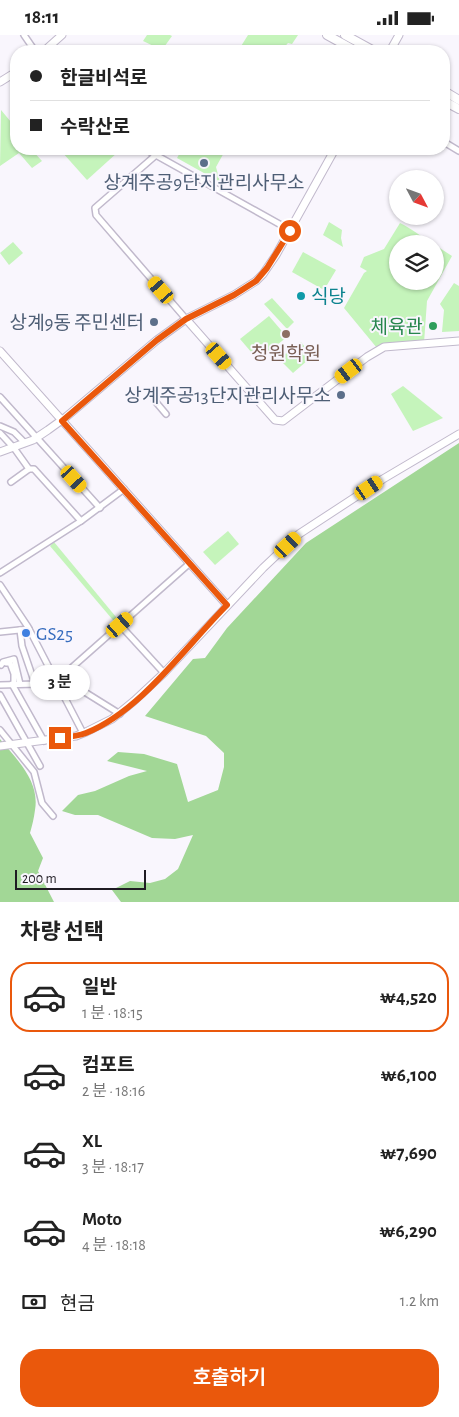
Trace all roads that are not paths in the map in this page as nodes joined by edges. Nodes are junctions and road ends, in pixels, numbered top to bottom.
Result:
1 (62, 35) edge
2 (327, 35) edge
3 (345, 35) edge
4 (51, 45) edge
5 (345, 45) edge
6 (363, 45) edge
7 (156, 155) joint
8 (332, 155) edge
9 (290, 231) junction
10 (186, 319) junction
11 (459, 341) edge
12 (0, 351) edge
13 (0, 397) edge
14 (155, 401) dead end
15 (166, 414) dead end
16 (62, 421) junction
17 (0, 426) edge
18 (0, 433) edge
19 (459, 434) edge
20 (37, 437) junction
21 (25, 443) junction
22 (14, 448) junction
23 (0, 452) edge
24 (29, 469) junction
25 (11, 482) dead end
26 (124, 489) junction
27 (100, 508) junction
28 (81, 521) junction
29 (190, 563) junction
30 (0, 573) edge
31 (0, 585) edge
32 (227, 605) junction
33 (120, 625) junction
34 (29, 629) junction
35 (20, 630) junction
36 (0, 632) edge
37 (164, 673) junction
38 (56, 677) junction
39 (13, 684) junction
40 (20, 684) junction
41 (35, 684) junction
42 (0, 685) edge
43 (0, 695) edge
44 (120, 714) junction
45 (0, 730) edge
46 (83, 733) junction
47 (44, 741) junction
48 (28, 743) junction
49 (13, 745) junction
50 (0, 746) edge
51 (40, 766) dead end
52 (53, 816) dead end

1 - 4 street
2 - 5 main road
3 - 6 main road
7 - 9 street
7 - 10 street
8 - 9 street
9 - 10 street
10 - 11 street
10 - 16 street
12 - 16 street
13 - 20 street
14 - 15 street
16 - 20 street
16 - 26 street
17 - 21 street
18 - 22 street
19 - 32 street
20 - 21 street
20 - 27 street
21 - 22 street
22 - 23 street
22 - 24 street
24 - 25 street
24 - 28 street
26 - 27 street
26 - 29 street
27 - 28 street
28 - 30 street
29 - 32 street
29 - 33 street
31 - 34 street
32 - 37 street
33 - 37 street
33 - 38 street
34 - 35 street
34 - 38 street
35 - 36 street
35 - 41 street
37 - 44 street
38 - 41 street
38 - 44 street
38 - 46 street
39 - 40 street
39 - 40 street
39 - 42 street
39 - 47 street
40 - 41 street
43 - 48 street
44 - 46 street
45 - 49 street
46 - 47 street
47 - 48 street
48 - 49 street
48 - 51 street
49 - 50 street
49 - 52 street

